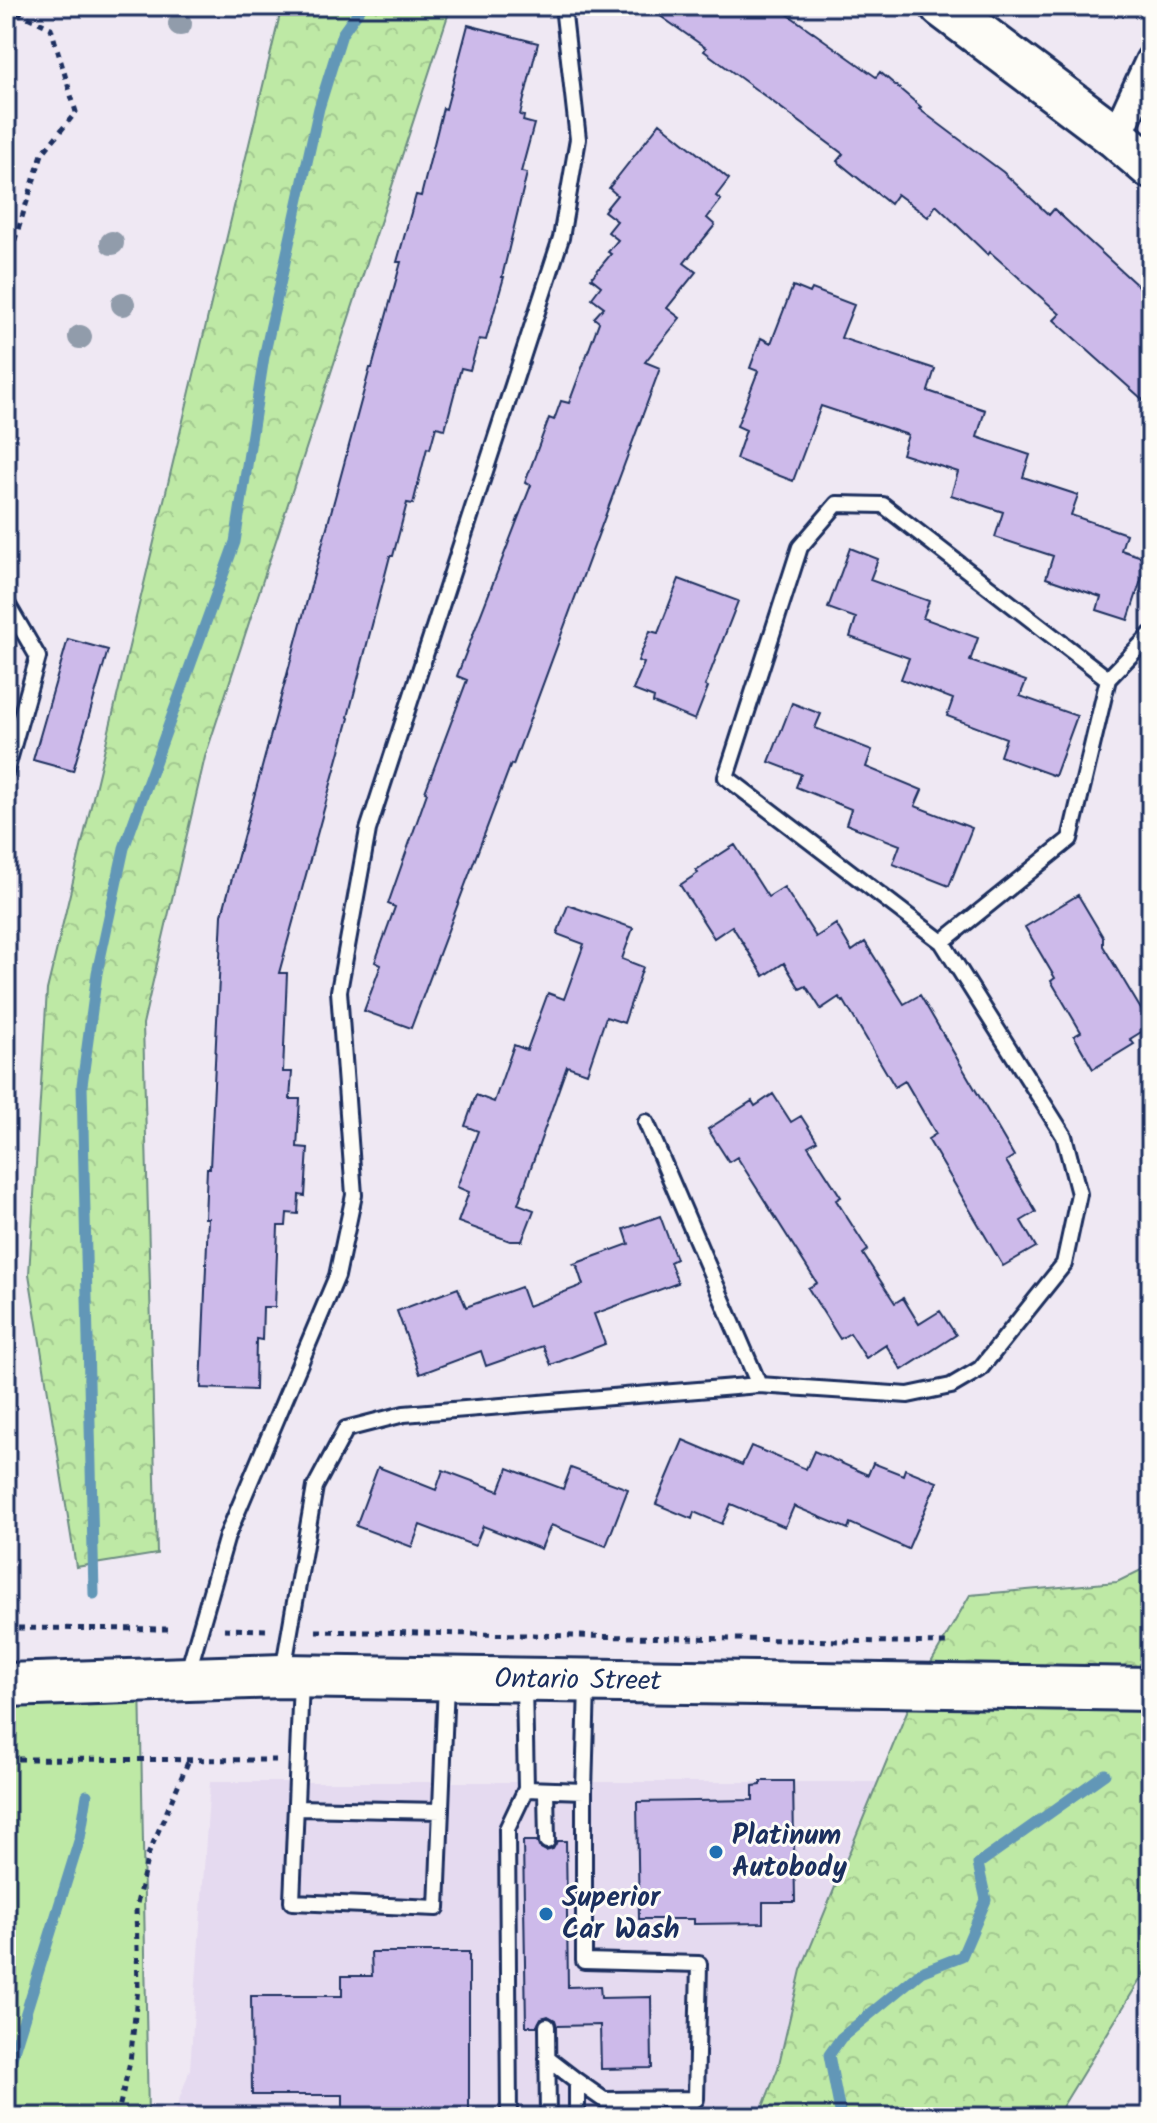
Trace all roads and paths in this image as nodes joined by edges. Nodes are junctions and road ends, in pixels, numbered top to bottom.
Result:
1 (567, 6) edge
2 (942, 6) edge
3 (6, 7) edge
4 (1151, 61) edge
5 (1116, 137) junction
6 (1151, 167) edge
7 (6, 268) edge
8 (6, 602) edge
9 (1151, 634) edge
10 (1108, 679) junction
11 (6, 771) edge
12 (942, 942) junction
13 (646, 1122) dead end
14 (759, 1385) junction
15 (6, 1628) edge
16 (199, 1629) junction
17 (290, 1630) junction
18 (960, 1643) dead end
19 (292, 1676) junction
20 (446, 1679) junction
21 (185, 1680) junction
22 (524, 1680) junction
23 (587, 1681) junction
24 (6, 1685) edge
25 (1151, 1689) edge
26 (6, 1759) edge
27 (281, 1759) dead end
28 (189, 1760) junction
29 (526, 1789) junction
30 (546, 1790) junction
31 (584, 1791) junction
32 (296, 1808) junction
33 (441, 1811) junction
34 (547, 1841) dead end
35 (547, 2026) dead end
36 (547, 2058) junction
37 (577, 2081) junction
38 (117, 2117) edge
39 (509, 2117) edge
40 (548, 2117) edge
41 (577, 2117) edge

1 - 16 lane
2 - 5 main road
3 - 7 path
4 - 5 street
5 - 6 main road
8 - 11 lane
9 - 10 lane
10 - 12 lane
10 - 12 lane
12 - 14 lane
13 - 14 lane
14 - 17 lane
15 - 16 path
16 - 17 path
16 - 21 lane
17 - 18 path
17 - 19 lane
19 - 20 main road, Ontario Street
19 - 21 main road, Ontario Street
19 - 32 lane
20 - 22 main road, Ontario Street
20 - 33 lane
21 - 24 main road, Ontario Street
22 - 23 main road, Ontario Street
22 - 29 lane
23 - 25 main road, Ontario Street
23 - 31 lane
26 - 28 path
27 - 28 path
28 - 38 path
29 - 30 lane
29 - 39 lane
30 - 31 lane
30 - 34 lane
31 - 37 lane
32 - 33 lane
32 - 33 lane
35 - 36 lane
36 - 37 lane
36 - 40 lane
37 - 41 lane

